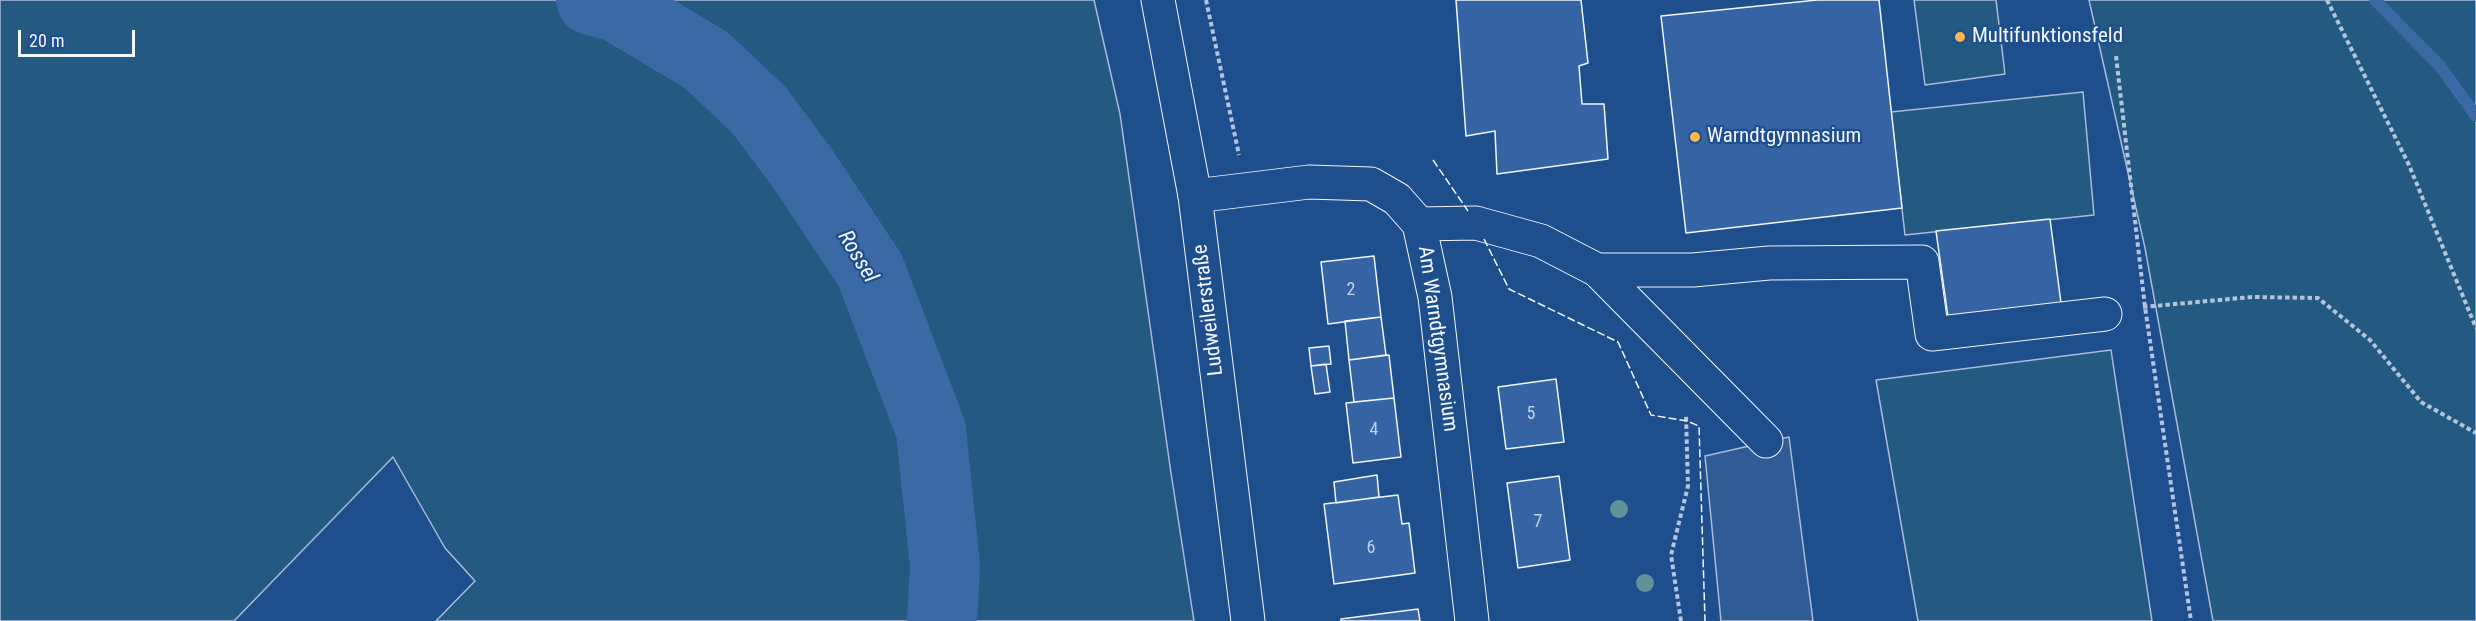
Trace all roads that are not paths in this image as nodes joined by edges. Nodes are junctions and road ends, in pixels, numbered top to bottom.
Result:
1 (1158, 0) edge
2 (1195, 196) junction
3 (1419, 224) junction
4 (1597, 270) junction
5 (2105, 314) road end
6 (1766, 441) dead end
7 (1248, 621) edge
8 (1472, 621) edge

1 - 2 street, Ludweilerstraße
2 - 3 street, Am Warndtgymnasium
2 - 7 street, Ludweilerstraße
3 - 4 street
3 - 8 street, Am Warndtgymnasium
4 - 5 street
4 - 6 street

